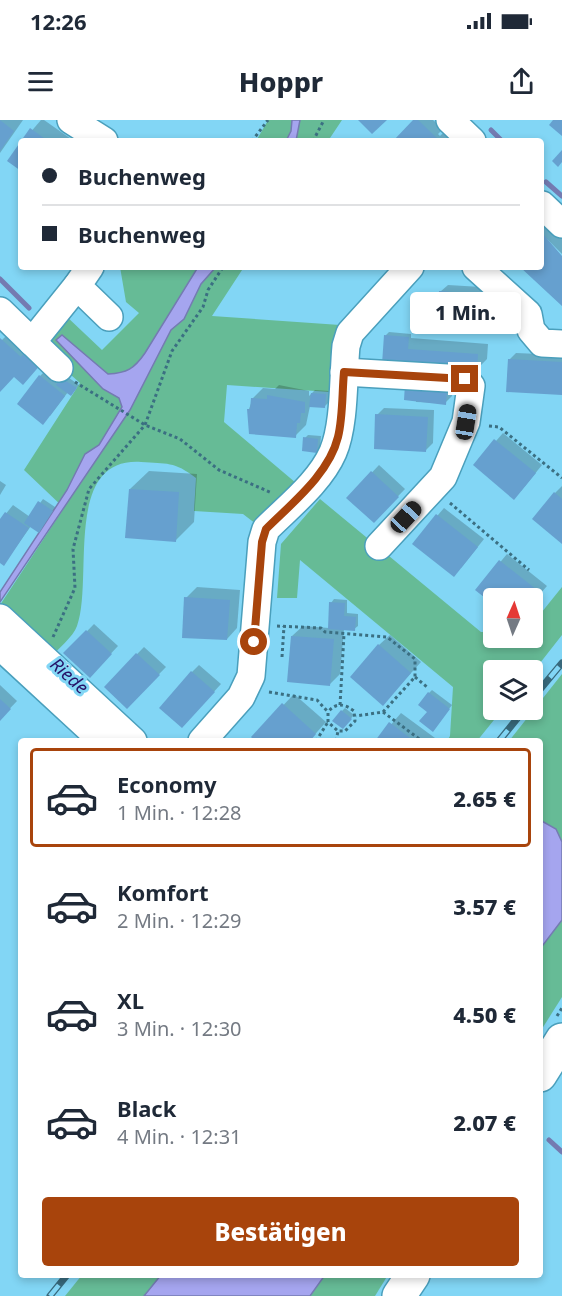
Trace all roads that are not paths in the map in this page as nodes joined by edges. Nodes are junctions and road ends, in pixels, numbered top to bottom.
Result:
1 (71, 120) edge
2 (450, 120) edge
3 (99, 138) edge
4 (469, 138) edge
5 (544, 207) edge
6 (562, 224) edge
7 (407, 270) edge
8 (479, 270) edge
9 (84, 277) edge
10 (0, 311) edge
11 (109, 317) dead end
12 (32, 342) junction
13 (562, 344) edge
14 (59, 368) road end
15 (344, 372) junction
16 (379, 546) dead end
17 (0, 618) edge
18 (0, 646) edge
19 (100, 738) edge
20 (130, 738) edge
21 (205, 738) edge
22 (562, 1040) edge
23 (543, 1070) edge
24 (411, 1278) edge
25 (399, 1296) edge

1 - 3 street
2 - 4 street
5 - 6 street
7 - 15 street
8 - 13 street
9 - 11 street
9 - 12 street
10 - 12 street
12 - 14 street
15 - 16 street
15 - 21 street
17 - 20 street
18 - 19 street
22 - 23 main road
24 - 25 main road

